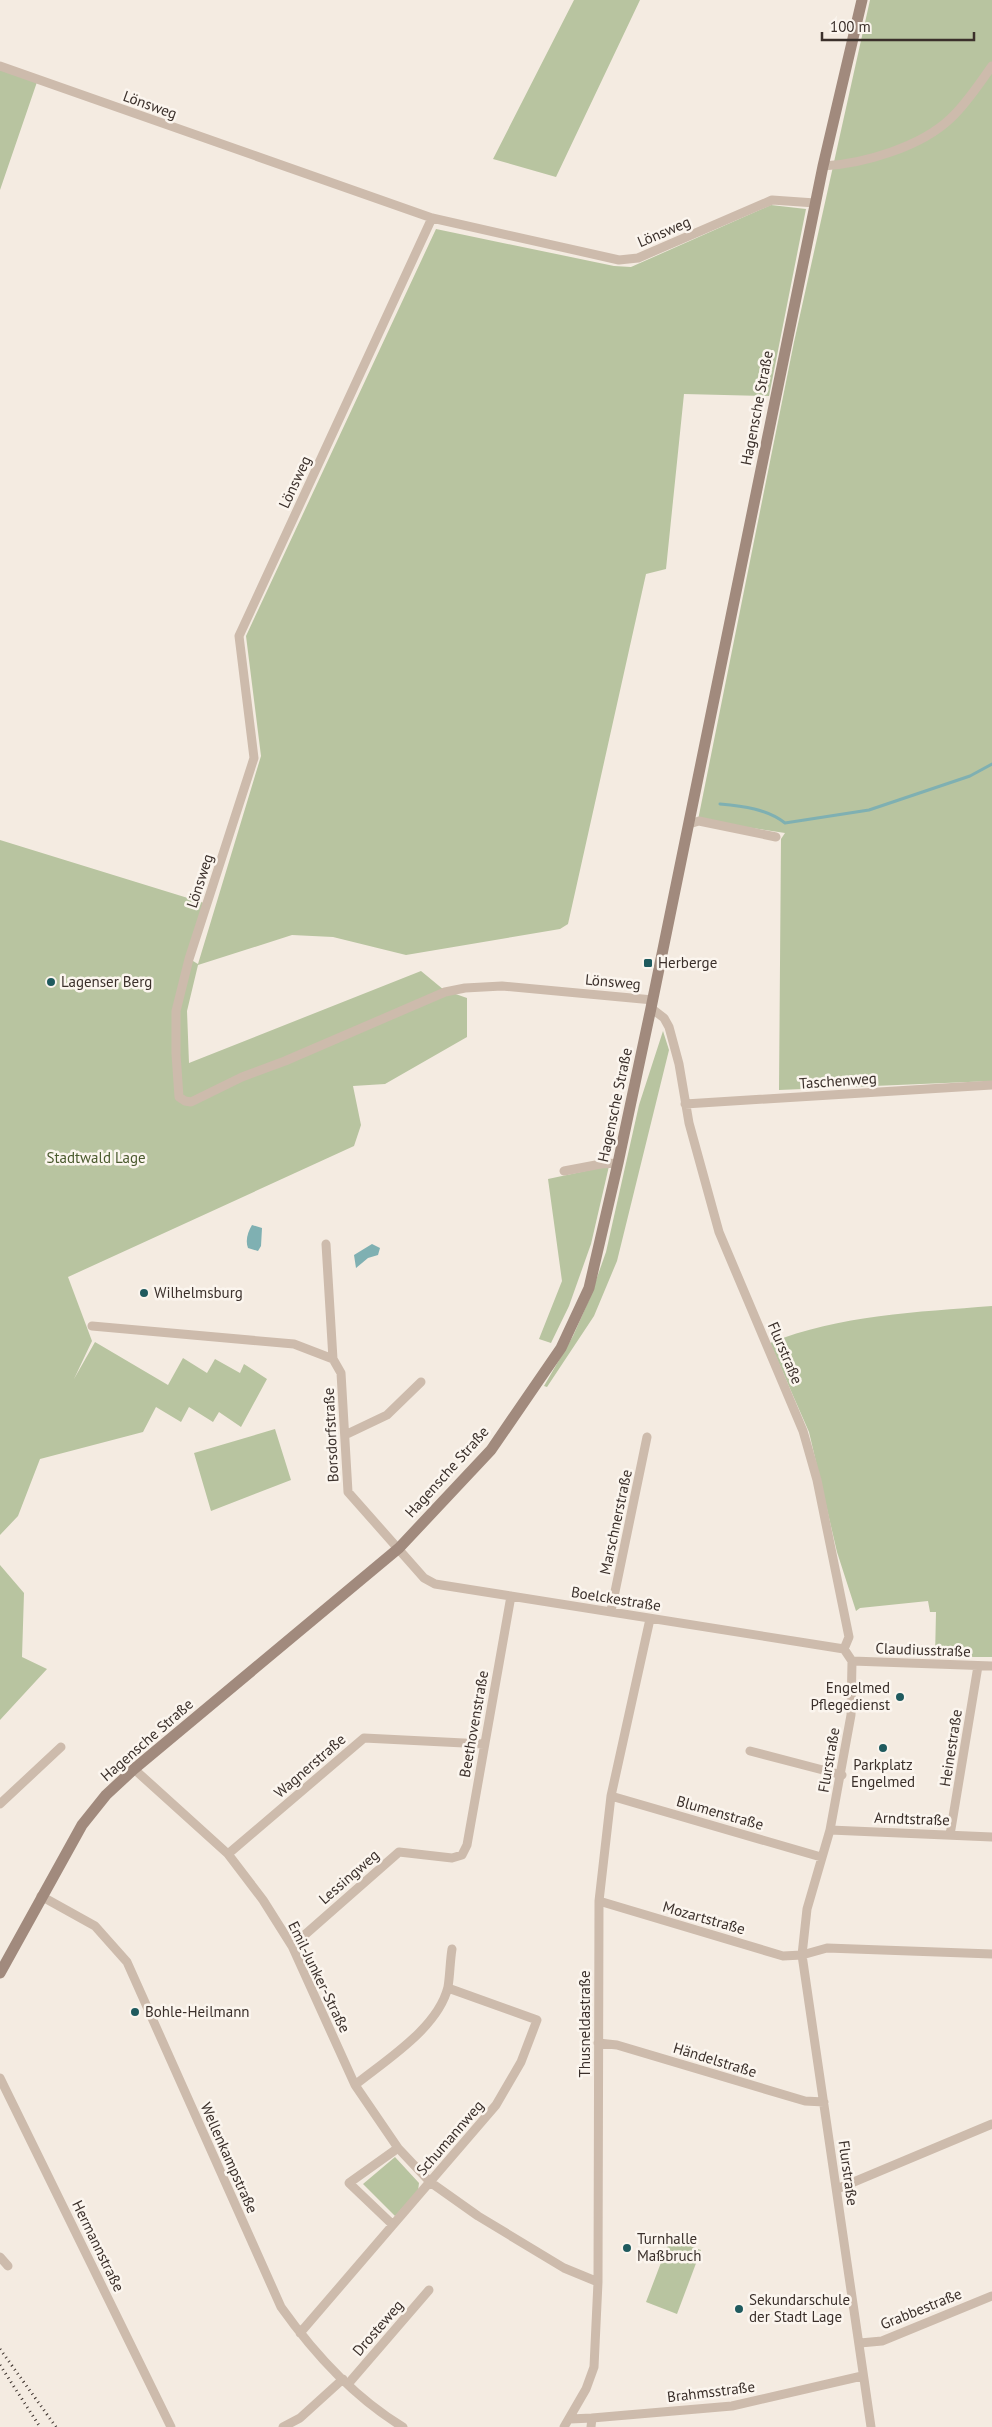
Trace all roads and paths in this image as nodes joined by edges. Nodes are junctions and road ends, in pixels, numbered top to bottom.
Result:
1 (862, 0) edge
2 (0, 66) edge
3 (992, 66) edge
4 (822, 166) junction
5 (815, 203) junction
6 (432, 218) junction
7 (689, 824) junction
8 (776, 837) dead end
9 (652, 1004) junction
10 (992, 1085) edge
11 (685, 1104) junction
12 (618, 1163) junction
13 (564, 1171) dead end
14 (326, 1244) dead end
15 (92, 1326) dead end
16 (333, 1359) junction
17 (421, 1382) dead end
18 (345, 1435) junction
19 (647, 1438) dead end
20 (399, 1548) junction
21 (511, 1596) junction
22 (611, 1612) junction
23 (650, 1619) junction
24 (844, 1649) junction
25 (852, 1661) junction
26 (978, 1666) junction
27 (992, 1666) edge
28 (484, 1744) junction
29 (61, 1747) dead end
30 (750, 1751) dead end
31 (134, 1769) junction
32 (842, 1775) junction
33 (611, 1796) junction
34 (0, 1804) edge
35 (830, 1830) junction
36 (950, 1835) junction
37 (992, 1837) edge
38 (228, 1854) junction
39 (462, 1855) joint
40 (821, 1857) junction
41 (41, 1896) junction
42 (599, 1901) junction
43 (292, 1946) junction
44 (452, 1949) dead end
45 (992, 1954) edge
46 (802, 1955) junction
47 (0, 1973) edge
48 (448, 1988) junction
49 (598, 2043) junction
50 (0, 2078) edge
51 (356, 2085) junction
52 (824, 2102) junction
53 (992, 2124) edge
54 (398, 2148) junction
55 (430, 2182) junction
56 (837, 2189) junction
57 (393, 2225) junction
58 (0, 2257) edge
59 (8, 2266) dead end
60 (598, 2282) junction
61 (428, 2290) dead end
62 (992, 2296) edge
63 (300, 2334) junction
64 (860, 2343) junction
65 (862, 2376) junction
66 (345, 2382) junction
67 (591, 2422) edge
68 (567, 2423) edge
69 (171, 2427) edge
70 (283, 2427) edge
71 (403, 2427) edge
72 (871, 2427) edge

1 - 4 street, Hagensche Straße
2 - 6 street, Lönsweg
3 - 4 street
4 - 5 street, Hagensche Straße
5 - 6 street, Lönsweg
5 - 7 street, Hagensche Straße
6 - 9 street, Lönsweg
7 - 8 street
7 - 9 street, Hagensche Straße
9 - 11 street, Flurstraße
9 - 12 street, Hagensche Straße
10 - 11 street, Taschenweg
11 - 24 street, Flurstraße
12 - 13 street
12 - 20 street, Hagensche Straße
14 - 16 street, Borsdorfstraße
15 - 16 street
16 - 18 street, Borsdorfstraße
17 - 18 street
18 - 20 street, Borsdorfstraße
19 - 22 street, Marschnerstraße
20 - 21 street, Boelckestraße
20 - 31 street, Hagensche Straße
21 - 22 street, Boelckestraße
21 - 28 street, Beethovenstraße
22 - 23 street, Boelckestraße
23 - 24 street, Boelckestraße
23 - 33 street, Thusneldastraße
24 - 25 street
25 - 26 street, Claudiusstraße
25 - 32 street, Flurstraße
26 - 27 street, Claudiusstraße
26 - 36 street, Heinestraße
28 - 38 street, Wagnerstraße
28 - 39 street, Beethovenstraße
29 - 34 street
30 - 32 street
31 - 38 street, Emil-Junker-Straße
31 - 41 street, Hagensche Straße
32 - 35 street, Flurstraße
33 - 40 street, Blumenstraße
33 - 42 street, Thusneldastraße
35 - 36 street, Arndtstraße
35 - 40 street, Flurstraße
36 - 37 street, Arndtstraße
38 - 43 street, Emil-Junker-Straße
39 - 43 street, Lessingweg
40 - 46 street, Flurstraße
41 - 47 street, Hagensche Straße
41 - 63 street, Wellenkampstraße
42 - 46 street, Mozartstraße
42 - 49 street, Thusneldastraße
43 - 51 street, Emil-Junker-Straße
44 - 48 street
45 - 46 street, Mozartstraße
46 - 52 street, Flurstraße
48 - 51 street
48 - 55 street, Schumannweg
49 - 52 street, Händelstraße
49 - 60 street, Thusneldastraße
50 - 69 street, Hermannstraße
51 - 54 street, Emil-Junker-Straße
52 - 56 street, Flurstraße
53 - 56 street
54 - 55 street, Emil-Junker-Straße
54 - 57 street
55 - 57 street, Schumannweg
55 - 60 street, Emil-Junker-Straße
56 - 64 street, Flurstraße
57 - 63 street, Schumannweg
58 - 59 street
60 - 68 street, Thusneldastraße
61 - 66 street, Drosteweg
62 - 64 street, Grabbestraße
63 - 66 street, Wellenkampstraße
64 - 65 street, Flurstraße
65 - 67 street, Brahmsstraße
65 - 72 street, Flurstraße
66 - 70 street, Drosteweg
66 - 71 street, Wellenkampstraße
67 - 68 street, Brahmsstraße

